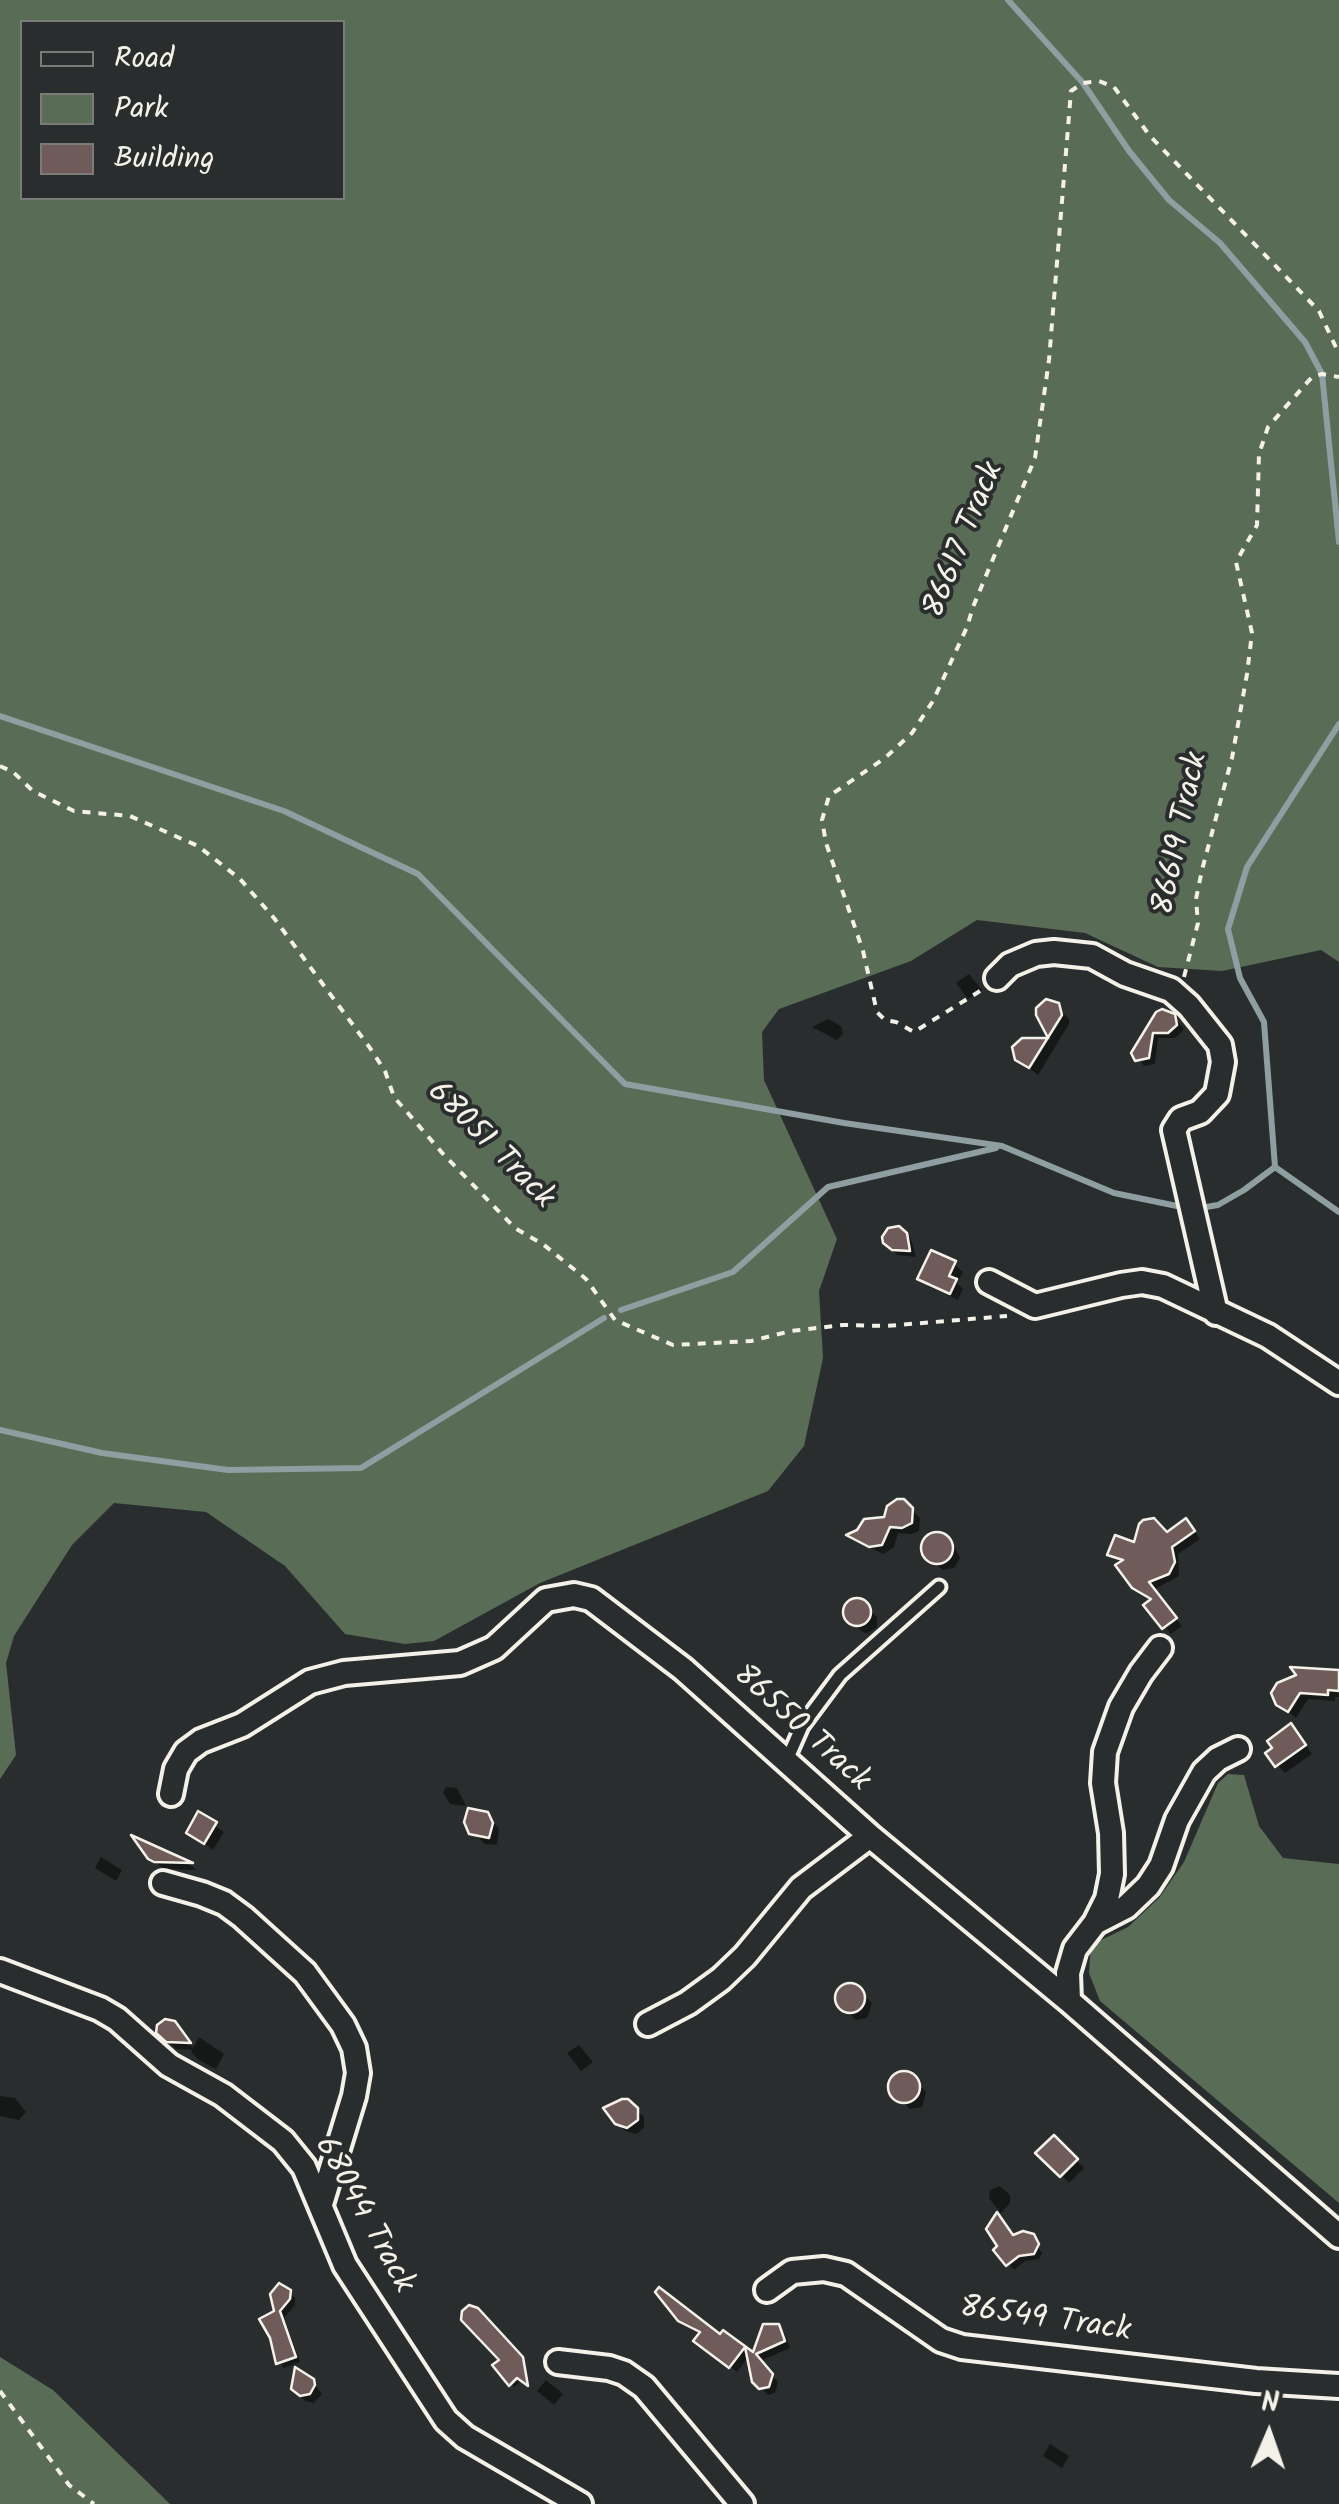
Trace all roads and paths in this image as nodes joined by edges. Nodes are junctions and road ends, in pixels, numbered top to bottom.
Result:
1 (1339, 354) edge
2 (1339, 377) edge
3 (0, 766) edge
4 (997, 978) joint
5 (1179, 996) junction
6 (989, 1282) dead end
7 (1035, 1306) junction
8 (1216, 1313) junction
9 (1339, 1383) edge
10 (940, 1587) dead end
11 (1160, 1648) dead end
12 (1238, 1749) dead end
13 (787, 1760) junction
14 (171, 1794) dead end
15 (870, 1836) junction
16 (163, 1884) dead end
17 (1095, 1923) junction
18 (0, 1972) edge
19 (1069, 2001) junction
20 (648, 2024) dead end
21 (321, 2204) junction
22 (1339, 2236) edge
23 (767, 2290) dead end
24 (558, 2362) dead end
25 (1339, 2386) edge
26 (0, 2391) edge
27 (94, 2504) edge
28 (580, 2504) edge
29 (742, 2504) edge

1 - 4 path, 86617 Track
2 - 5 path, 86619 Track
3 - 7 path, 68051 Track
4 - 5 street
5 - 8 street
6 - 7 street
7 - 8 street
8 - 9 street
10 - 13 lane
11 - 17 street
12 - 17 street
13 - 14 street, 86550 Track
13 - 15 street, 86550 Track
15 - 19 street, 86550 Track
15 - 20 street
16 - 21 street
17 - 19 street
18 - 21 street, 68044 Track
19 - 22 street, 86550 Track
21 - 28 street, 68044 Track
23 - 25 street, 86549 Track
24 - 29 street
26 - 27 path

